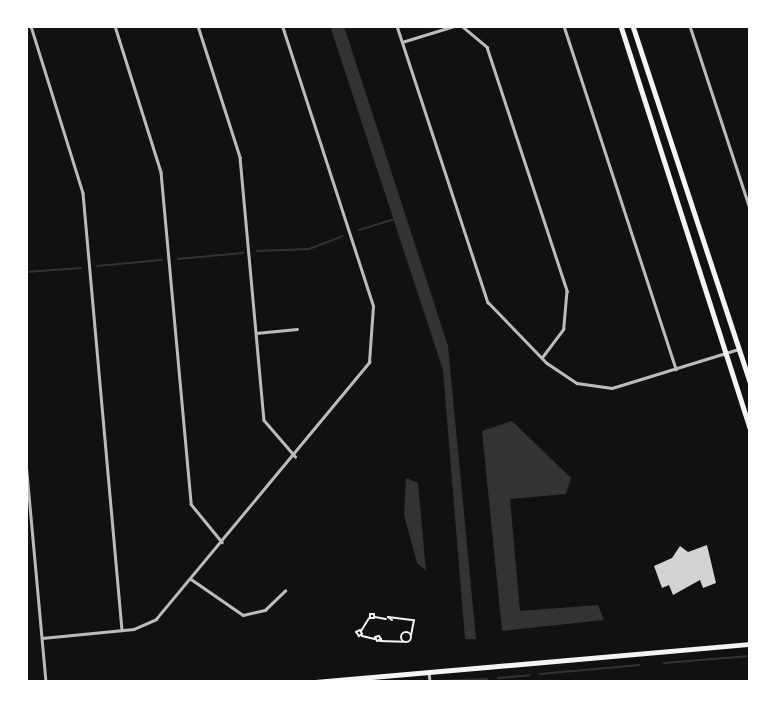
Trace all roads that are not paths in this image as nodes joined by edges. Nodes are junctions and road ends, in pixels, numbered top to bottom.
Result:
1 (31, 26) edge
2 (115, 26) edge
3 (198, 26) edge
4 (282, 26) edge
5 (397, 26) edge
6 (454, 26) edge
7 (462, 26) edge
8 (564, 26) edge
9 (621, 26) edge
10 (633, 26) edge
11 (690, 26) edge
12 (402, 42) junction
13 (750, 208) edge
14 (297, 329) dead end
15 (256, 332) junction
16 (739, 349) junction
17 (727, 353) junction
18 (542, 358) junction
19 (676, 369) junction
20 (750, 381) edge
21 (750, 427) edge
22 (295, 456) junction
23 (26, 461) edge
24 (222, 542) junction
25 (26, 561) edge
26 (35, 561) junction
27 (191, 579) junction
28 (285, 592) dead end
29 (122, 630) junction
30 (42, 638) junction
31 (750, 644) edge
32 (429, 672) junction
33 (46, 682) edge
34 (315, 682) edge
35 (430, 682) edge

1 - 29 street
2 - 24 street
3 - 15 street
4 - 22 street
5 - 12 street
6 - 12 street
7 - 18 street
8 - 19 street
9 - 17 main road
10 - 16 main road
11 - 13 street
12 - 18 street
14 - 15 street
15 - 22 street
16 - 17 street
16 - 20 main road
17 - 19 street
17 - 21 main road
18 - 19 street
22 - 24 street
23 - 26 street
24 - 27 street
25 - 26 street
26 - 30 street
27 - 28 street
27 - 29 street
29 - 30 street
30 - 33 street
31 - 32 main road
32 - 34 main road
32 - 35 street

